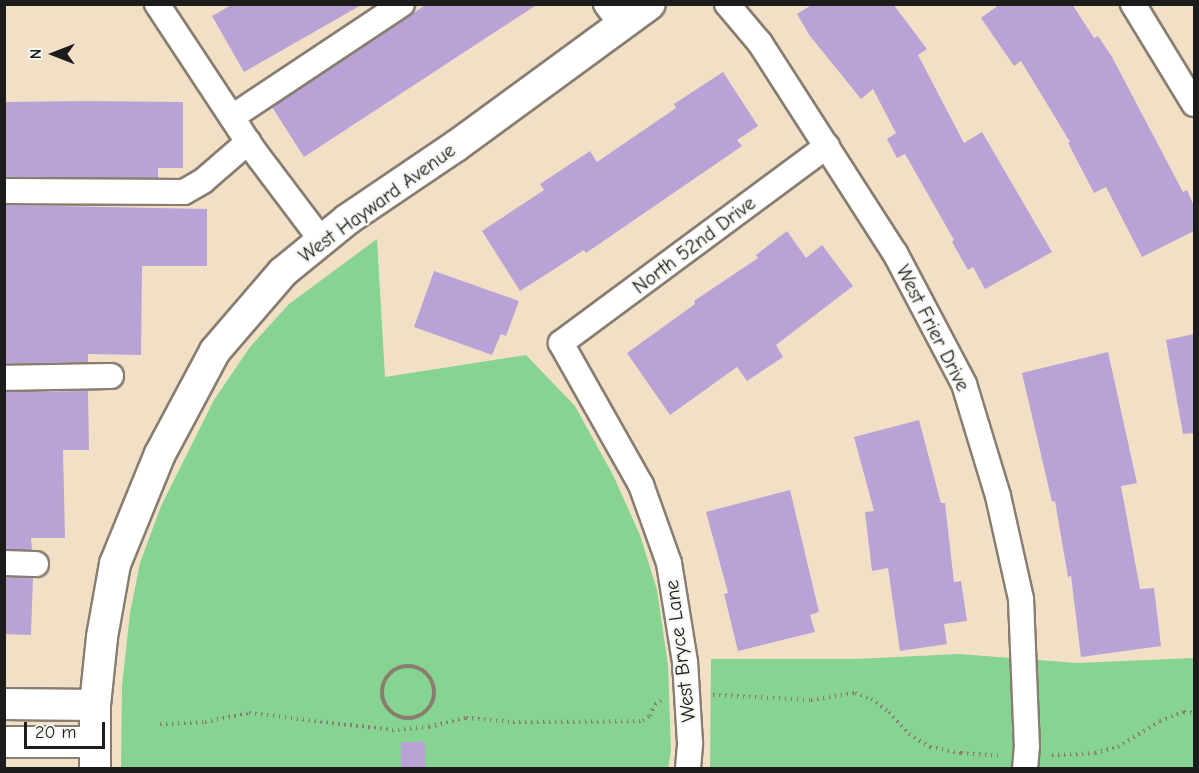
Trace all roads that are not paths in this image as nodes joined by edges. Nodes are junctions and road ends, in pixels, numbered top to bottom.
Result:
1 (157, 4) edge
2 (402, 4) edge
3 (650, 4) edge
4 (727, 4) edge
5 (1133, 4) edge
6 (614, 15) edge
7 (1194, 104) edge
8 (232, 117) junction
9 (248, 142) junction
10 (827, 146) junction
11 (4, 191) edge
12 (322, 241) junction
13 (561, 343) joint
14 (111, 376) dead end
15 (4, 378) edge
16 (4, 564) edge
17 (36, 564) dead end
18 (4, 704) edge
19 (95, 705) junction
20 (4, 742) edge
21 (95, 755) edge
22 (688, 768) edge
23 (1025, 768) edge

1 - 8 street
2 - 8 street
3 - 6 street, West Hayward Avenue
4 - 10 street, West Frier Drive
5 - 7 street
6 - 12 street, West Hayward Avenue
8 - 9 street
9 - 11 street
9 - 12 street
10 - 13 street, North 52nd Drive
10 - 23 street, West Frier Drive
12 - 19 street, West Hayward Avenue
13 - 22 street, West Bryce Lane
14 - 15 street
16 - 17 street
18 - 19 street
19 - 21 street, West Hayward Avenue
20 - 21 street

